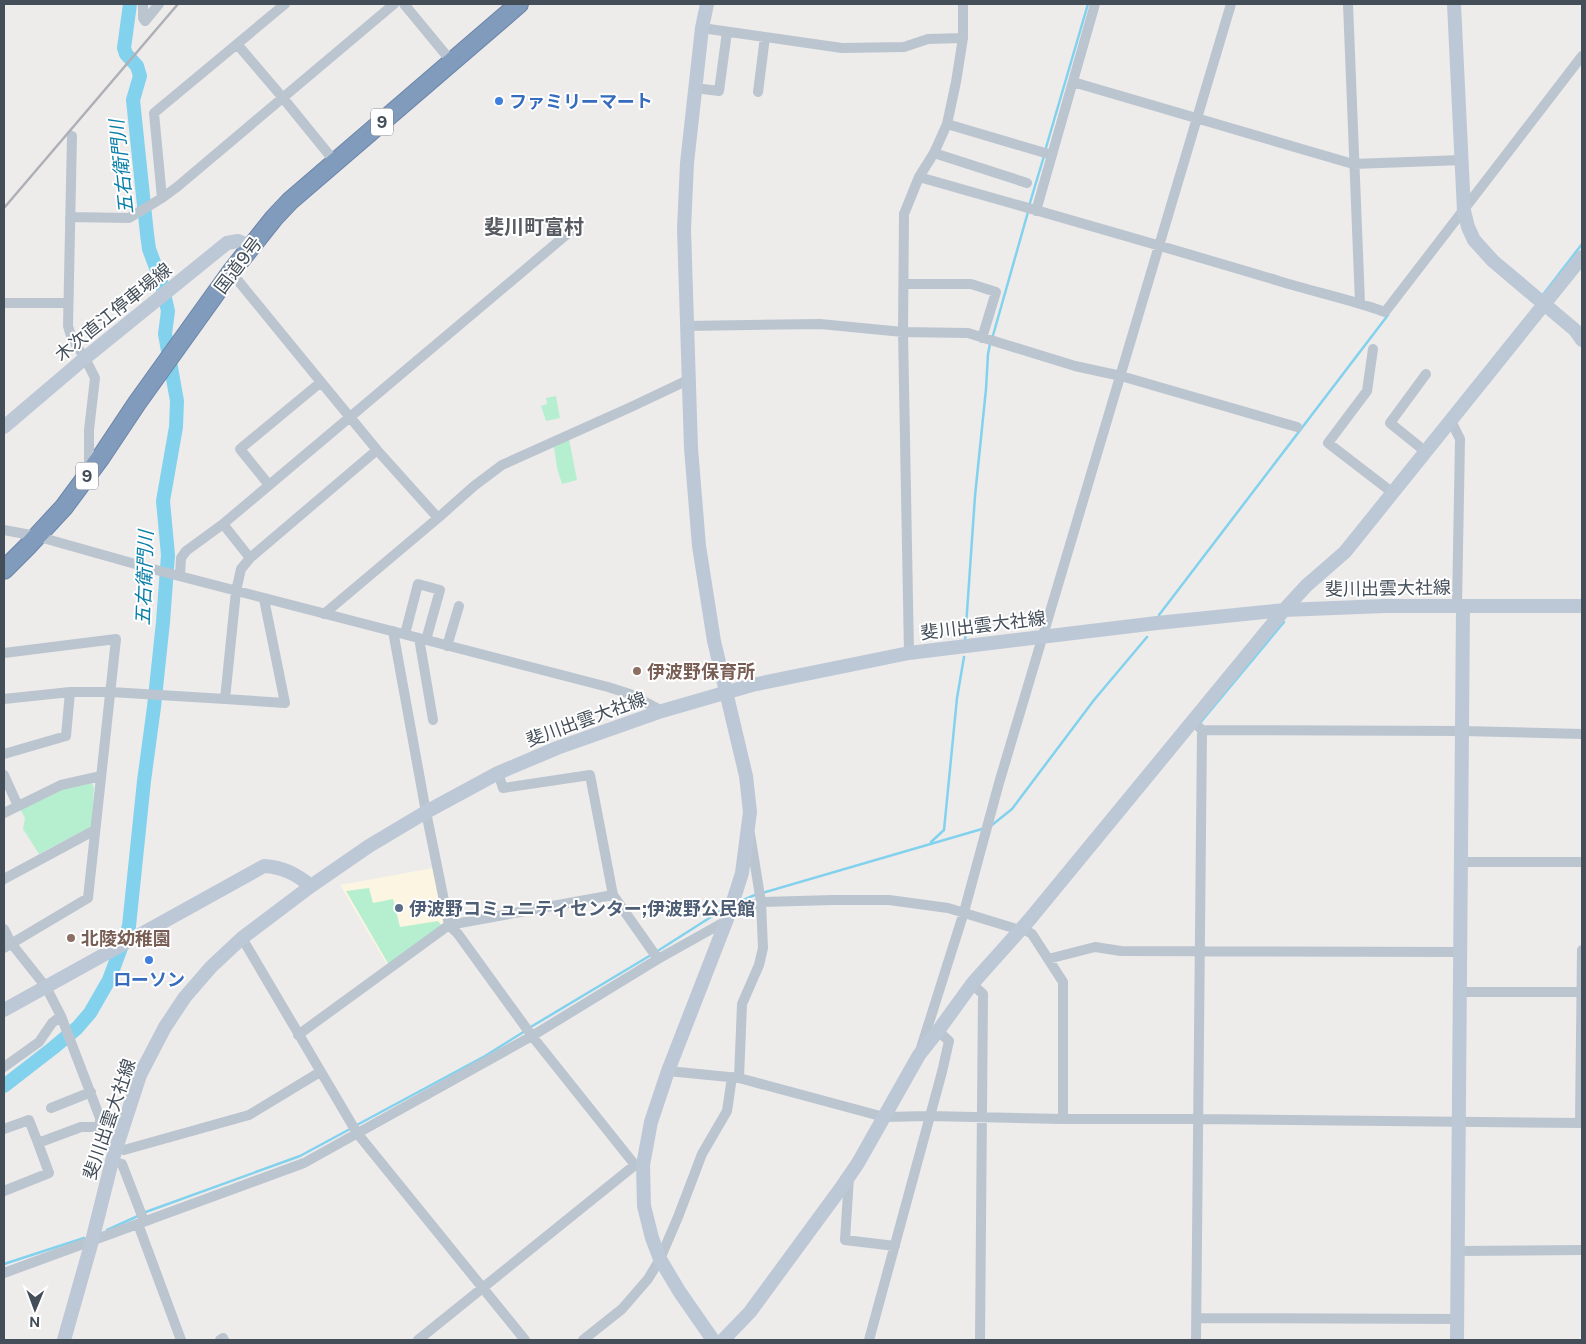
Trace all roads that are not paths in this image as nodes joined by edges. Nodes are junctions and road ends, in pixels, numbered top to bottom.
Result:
1 (143, 4) edge
2 (159, 4) edge
3 (285, 4) edge
4 (394, 4) edge
5 (404, 4) edge
6 (520, 4) edge
7 (706, 4) edge
8 (963, 4) edge
9 (1095, 4) edge
10 (1231, 4) edge
11 (1348, 4) edge
12 (1454, 4) edge
13 (702, 28) junction
14 (727, 32) junction
15 (765, 37) junction
16 (963, 38) junction
17 (237, 44) junction
18 (1582, 56) edge
19 (452, 61) junction
20 (1073, 82) junction
21 (695, 88) junction
22 (758, 92) dead end
23 (283, 98) junction
24 (1197, 118) junction
25 (947, 124) junction
26 (72, 136) dead end
27 (934, 153) junction
28 (1052, 155) junction
29 (1462, 160) junction
30 (335, 162) junction
31 (1354, 164) junction
32 (919, 177) junction
33 (1027, 183) dead end
34 (162, 198) junction
35 (1036, 210) junction
36 (1464, 211) junction
37 (70, 217) junction
38 (572, 230) dead end
39 (1159, 244) junction
40 (250, 246) junction
41 (1582, 257) edge
42 (231, 272) junction
43 (904, 284) junction
44 (4, 303) edge
45 (68, 303) junction
46 (1360, 303) junction
47 (1545, 303) junction
48 (686, 326) junction
49 (903, 332) junction
50 (982, 338) junction
51 (1582, 340) edge
52 (1373, 349) dead end
53 (85, 358) junction
54 (1426, 374) dead end
55 (1121, 376) junction
56 (688, 380) junction
57 (321, 382) junction
58 (350, 417) junction
59 (1451, 421) junction
60 (1297, 426) dead end
61 (4, 427) edge
62 (377, 450) junction
63 (1426, 452) junction
64 (89, 473) junction
65 (269, 485) junction
66 (1393, 493) junction
67 (438, 518) junction
68 (223, 524) junction
69 (4, 530) edge
70 (36, 536) junction
71 (250, 558) junction
72 (4, 570) edge
73 (178, 576) junction
74 (236, 590) junction
75 (264, 598) junction
76 (459, 606) dead end
77 (1460, 606) junction
78 (1582, 606) edge
79 (1284, 610) junction
80 (324, 614) junction
81 (393, 631) junction
82 (405, 634) junction
83 (1044, 637) junction
84 (422, 639) junction
85 (447, 646) junction
86 (4, 653) edge
87 (909, 653) junction
88 (70, 692) junction
89 (111, 692) junction
90 (725, 693) junction
91 (4, 699) edge
92 (225, 699) junction
93 (662, 711) junction
94 (434, 720) dead end
95 (1198, 726) junction
96 (1462, 731) junction
97 (1582, 734) edge
98 (4, 754) edge
99 (498, 773) junction
100 (4, 775) edge
101 (102, 776) junction
102 (18, 806) junction
103 (426, 812) junction
104 (4, 813) edge
105 (749, 826) junction
106 (95, 830) junction
107 (1461, 862) junction
108 (1582, 862) edge
109 (4, 879) edge
110 (311, 886) junction
111 (612, 895) junction
112 (761, 902) junction
113 (964, 912) junction
114 (727, 917) junction
115 (449, 925) junction
116 (4, 929) edge
117 (1021, 929) junction
118 (242, 938) junction
119 (7, 946) edge
120 (1582, 950) edge
121 (1200, 951) junction
122 (1459, 952) junction
123 (658, 959) junction
124 (1048, 959) junction
125 (972, 984) junction
126 (46, 987) junction
127 (1459, 992) junction
128 (1582, 992) edge
129 (4, 1010) edge
130 (61, 1016) junction
131 (938, 1031) junction
132 (298, 1035) junction
133 (532, 1036) junction
134 (919, 1054) junction
135 (4, 1067) edge
136 (668, 1071) junction
137 (320, 1072) junction
138 (736, 1078) junction
139 (91, 1092) junction
140 (51, 1108) dead end
141 (930, 1116) junction
142 (982, 1117) junction
143 (884, 1118) junction
144 (1062, 1119) junction
145 (1199, 1119) junction
146 (1458, 1121) junction
147 (1581, 1123) edge
148 (100, 1127) junction
149 (4, 1129) edge
150 (357, 1133) junction
151 (38, 1142) junction
152 (114, 1155) junction
153 (639, 1165) junction
154 (849, 1176) junction
155 (4, 1191) edge
156 (141, 1222) junction
157 (92, 1241) junction
158 (895, 1246) junction
159 (1582, 1250) edge
160 (1458, 1251) junction
161 (660, 1259) junction
162 (4, 1273) edge
163 (483, 1288) junction
164 (1197, 1318) junction
165 (1457, 1320) junction
166 (64, 1340) edge
167 (181, 1340) edge
168 (220, 1340) edge
169 (224, 1340) edge
170 (418, 1340) edge
171 (525, 1340) edge
172 (583, 1340) edge
173 (713, 1340) edge
174 (723, 1340) edge
175 (870, 1340) edge
176 (980, 1340) edge
177 (1196, 1340) edge
178 (1457, 1340) edge

1 - 2 street
3 - 17 street
4 - 23 street
5 - 19 street
6 - 19 highway, 国道9号 / 9
7 - 13 street
8 - 16 street
9 - 20 street
10 - 24 street
11 - 31 street
12 - 29 street
13 - 14 street
13 - 21 street
14 - 15 street
14 - 21 street
15 - 16 street
15 - 22 street
16 - 25 street
17 - 23 street
17 - 34 street
18 - 36 street
19 - 30 highway, 国道9号 / 9
20 - 24 street
20 - 28 street
21 - 48 street
23 - 30 street
23 - 34 street
24 - 31 street
24 - 39 street
25 - 27 street
25 - 28 street
26 - 37 street
27 - 32 street
27 - 33 street
28 - 35 street
29 - 31 street
29 - 36 street
30 - 40 highway, 国道9号 / 9
31 - 46 street
32 - 35 street
32 - 43 street
34 - 37 street
35 - 39 street
36 - 46 street
36 - 47 street
37 - 45 street
38 - 58 street
39 - 46 street
39 - 55 street
40 - 42 highway, 国道9号 / 9
40 - 53 street, 木次直江停車場線
41 - 47 street
42 - 57 street
42 - 64 highway, 国道9号 / 9
43 - 49 street
43 - 50 street
44 - 45 street
45 - 53 street
47 - 51 street
47 - 59 street
48 - 49 street
48 - 56 street
49 - 50 street
49 - 87 street
50 - 55 street
52 - 66 street
53 - 61 street, 木次直江停車場線
53 - 64 street
54 - 63 street
55 - 60 street
55 - 83 street
56 - 67 street
56 - 90 street
57 - 58 street
57 - 65 street
58 - 62 street
58 - 65 street
59 - 63 street
59 - 77 street
62 - 67 street
62 - 71 street
63 - 66 street
64 - 70 highway, 国道9号 / 9
65 - 68 street
66 - 79 street
67 - 80 street
68 - 71 street
68 - 73 street
69 - 70 street
70 - 72 highway, 国道9号 / 9
70 - 73 street
71 - 74 street
73 - 74 street
74 - 75 street
74 - 92 street
75 - 80 street
75 - 92 street
76 - 85 street
77 - 78 street, 斐川出雲大社線
77 - 79 street, 斐川出雲大社線
77 - 96 street
79 - 83 street, 斐川出雲大社線
79 - 95 street
80 - 81 street
81 - 82 street
81 - 103 street
82 - 84 street
82 - 84 street
83 - 87 street, 斐川出雲大社線
83 - 113 street
84 - 85 street
84 - 94 street
85 - 93 street
86 - 89 street
87 - 90 street, 斐川出雲大社線
88 - 89 street
88 - 91 street
88 - 98 street
89 - 92 street
89 - 101 street
90 - 93 street, 斐川出雲大社線
90 - 105 street
93 - 99 street, 斐川出雲大社線
95 - 96 street
95 - 117 street
95 - 121 street
96 - 97 street
96 - 107 street
99 - 103 street, 斐川出雲大社線
99 - 111 street
100 - 102 street
101 - 102 street
101 - 106 street
102 - 104 street
103 - 110 street, 斐川出雲大社線
103 - 115 street
105 - 112 street
105 - 114 street
106 - 109 street
106 - 119 street
107 - 108 street
107 - 122 street
110 - 118 street, 斐川出雲大社線
110 - 126 street
111 - 115 street
111 - 123 street
112 - 113 street
112 - 114 street
112 - 138 street
113 - 117 street
113 - 134 street
114 - 123 street
114 - 136 street
115 - 132 street
115 - 133 street
116 - 119 street
117 - 124 street
117 - 125 street
118 - 132 street
118 - 152 street, 斐川出雲大社線
119 - 126 street
120 - 128 street
121 - 122 street
121 - 124 street
121 - 145 street
122 - 127 street
123 - 133 street
124 - 144 street
125 - 131 street
125 - 142 street
126 - 129 street
126 - 130 street
127 - 128 street
127 - 146 street
128 - 147 street
130 - 135 street
130 - 139 street
131 - 134 street
131 - 141 street
132 - 137 street
133 - 150 street
133 - 153 street
134 - 143 street
136 - 138 street
136 - 153 street
137 - 150 street
137 - 152 street
138 - 143 street
138 - 161 street
139 - 140 street
139 - 148 street
141 - 142 street
141 - 143 street
141 - 158 street
142 - 144 street
142 - 176 street
143 - 154 street
144 - 145 street
145 - 146 street
145 - 164 street
146 - 147 street
146 - 160 street
148 - 151 street
148 - 152 street
149 - 151 street
150 - 156 street
150 - 163 street
151 - 155 street
152 - 156 street
152 - 157 street, 斐川出雲大社線
153 - 161 street
153 - 163 street
154 - 158 street
154 - 174 street
156 - 157 street
156 - 167 street
157 - 162 street
157 - 166 street, 斐川出雲大社線
158 - 175 street
159 - 160 street
160 - 165 street
161 - 172 street
161 - 173 street
163 - 170 street
163 - 171 street
164 - 165 street
164 - 177 street
165 - 178 street
168 - 169 street

